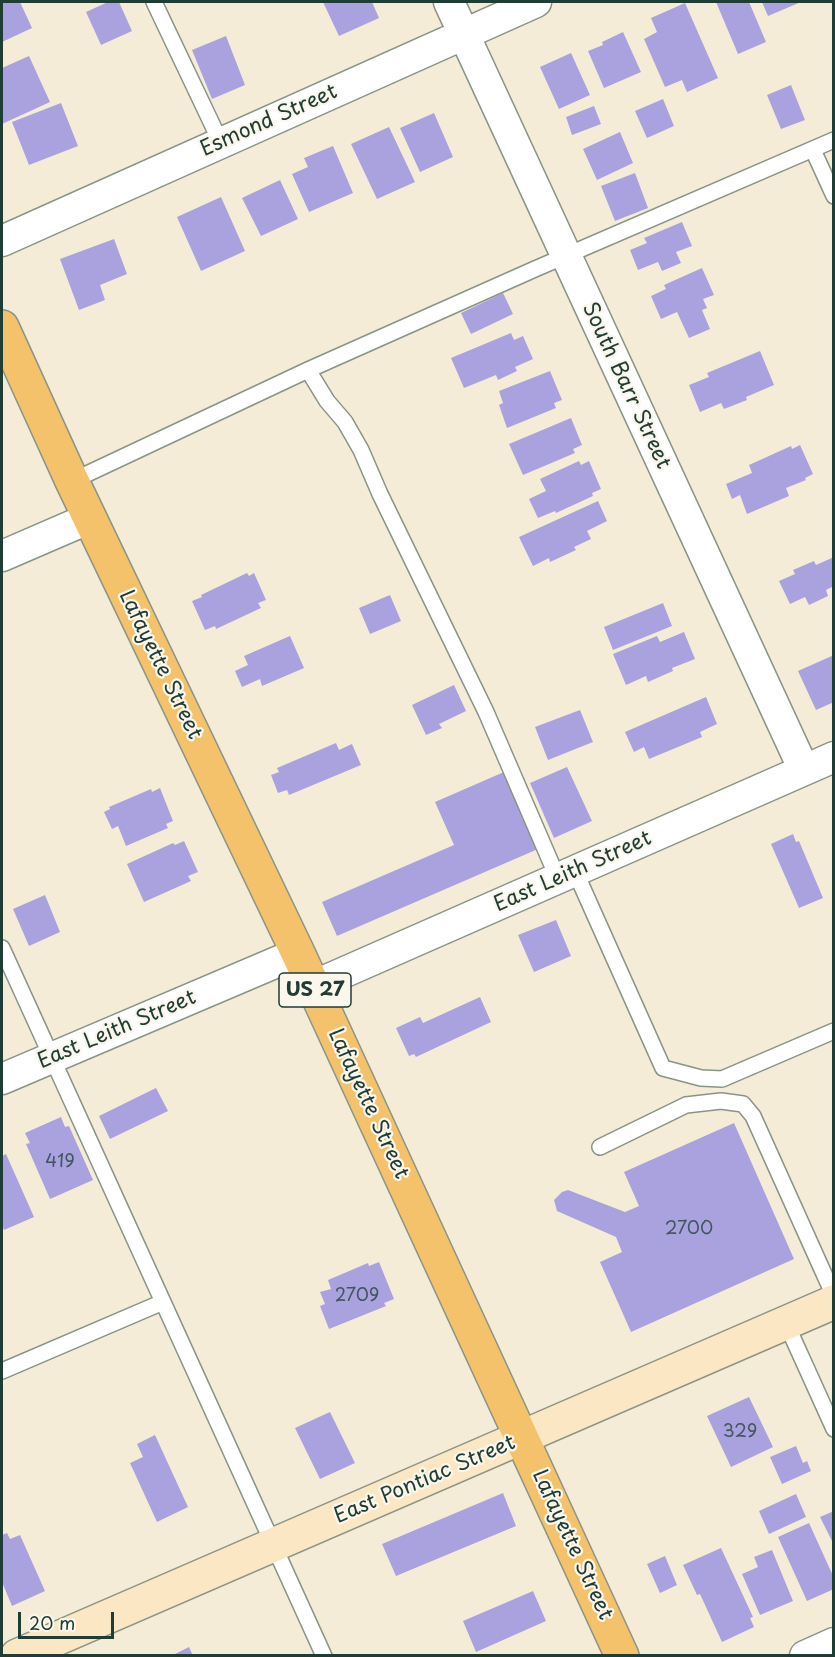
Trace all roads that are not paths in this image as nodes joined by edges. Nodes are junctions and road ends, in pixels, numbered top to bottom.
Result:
1 (154, 2) edge
2 (449, 2) edge
3 (536, 2) edge
4 (464, 33) junction
5 (834, 140) edge
6 (221, 142) junction
7 (813, 150) junction
8 (834, 196) edge
9 (2, 241) edge
10 (566, 255) junction
11 (2, 327) edge
12 (308, 370) junction
13 (72, 481) junction
14 (90, 518) junction
15 (2, 556) edge
16 (834, 757) edge
17 (804, 770) junction
18 (567, 875) junction
19 (2, 948) edge
20 (298, 953) junction
21 (313, 986) junction
22 (834, 1031) edge
23 (52, 1058) junction
24 (2, 1079) edge
25 (600, 1147) dead end
26 (834, 1296) edge
27 (163, 1302) junction
28 (834, 1302) edge
29 (786, 1323) junction
30 (2, 1371) edge
31 (834, 1429) edge
32 (523, 1438) junction
33 (273, 1545) junction
34 (834, 1643) edge
35 (35, 1652) edge
36 (324, 1656) edge
37 (622, 1656) edge
38 (806, 1656) edge

1 - 6 lane
2 - 4 street, South Barr Street
3 - 4 street, Esmond Street
4 - 6 street, Esmond Street
4 - 10 street, South Barr Street
5 - 7 lane
6 - 9 street, Esmond Street
7 - 8 lane
7 - 10 lane
10 - 12 lane
10 - 17 street, South Barr Street
11 - 13 highway, Lafayette Street / US 27
12 - 13 lane
12 - 18 lane
13 - 14 highway, Lafayette Street / US 27
14 - 15 street
14 - 20 highway, Lafayette Street / US 27
16 - 17 street, East Leith Street
17 - 18 street, East Leith Street
18 - 21 street, East Leith Street
18 - 22 lane
19 - 23 lane
20 - 21 highway, Lafayette Street / US 27
20 - 23 street, East Leith Street
21 - 32 highway, Lafayette Street / US 27
23 - 24 street, East Leith Street
23 - 27 lane
25 - 26 lane
27 - 30 lane
27 - 33 lane
28 - 29 main road, East Pontiac Street
29 - 31 lane
29 - 32 main road, East Pontiac Street
32 - 33 main road, East Pontiac Street
32 - 37 highway, Lafayette Street / US 27
33 - 35 main road, East Pontiac Street
33 - 36 lane
34 - 38 street

